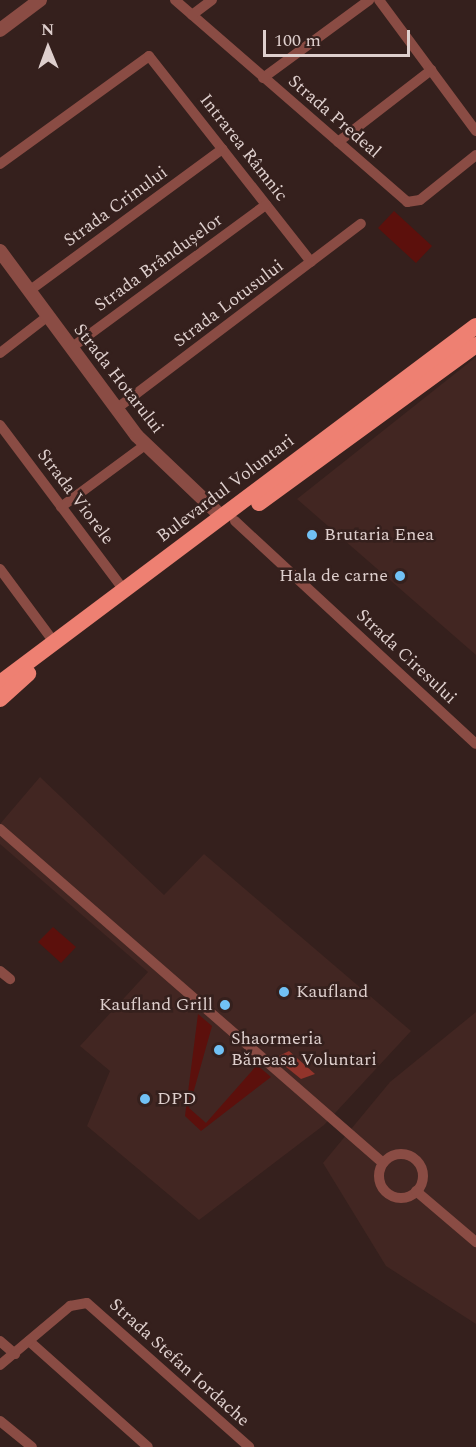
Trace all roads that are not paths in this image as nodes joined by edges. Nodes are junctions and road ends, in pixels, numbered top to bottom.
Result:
1 (40, 0) edge
2 (175, 0) edge
3 (212, 0) edge
4 (369, 0) edge
5 (379, 0) edge
6 (192, 15) junction
7 (0, 30) edge
8 (431, 70) junction
9 (264, 78) junction
10 (476, 132) edge
11 (338, 142) junction
12 (222, 149) junction
13 (476, 155) edge
14 (0, 164) edge
15 (266, 205) junction
16 (361, 224) dead end
17 (0, 251) edge
18 (311, 262) junction
19 (29, 291) junction
20 (48, 316) junction
21 (476, 326) edge
22 (476, 345) edge
23 (71, 348) junction
24 (0, 353) edge
25 (116, 409) junction
26 (0, 425) edge
27 (145, 445) junction
28 (61, 507) junction
29 (228, 519) junction
30 (0, 569) edge
31 (124, 590) junction
32 (54, 642) junction
33 (0, 683) edge
34 (0, 699) edge
35 (476, 744) edge
36 (0, 829) edge
37 (0, 971) edge
38 (10, 979) dead end
39 (383, 1163) junction
40 (416, 1191) junction
41 (476, 1242) edge
42 (0, 1341) edge
43 (29, 1341) junction
44 (15, 1354) junction
45 (0, 1365) edge
46 (0, 1421) edge
47 (32, 1447) edge
48 (148, 1447) edge
49 (249, 1447) edge

1 - 7 street
2 - 6 street, Strada Predeal
3 - 6 street
4 - 9 street
5 - 8 street
6 - 9 street, Strada Predeal
8 - 10 street
8 - 11 street
9 - 11 street, Strada Predeal
11 - 13 street, Strada Predeal
12 - 14 street, Intrarea Râmnic
12 - 15 street, Intrarea Râmnic
12 - 19 street, Strada Crinului
15 - 18 street, Intrarea Râmnic
15 - 23 street, Strada Brândușelor
16 - 18 street, Strada Lotusului
17 - 19 street, Strada Hotarului
18 - 25 street, Strada Lotusului
19 - 20 street, Strada Hotarului
20 - 23 street, Strada Hotarului
20 - 24 street
21 - 29 highway, Bulevardul Voluntari
22 - 29 highway, Bulevardul Voluntari
23 - 25 street, Strada Hotarului
25 - 27 street, Strada Hotarului
26 - 28 street, Strada Viorele
27 - 28 street
27 - 29 street, Strada Hotarului
28 - 31 street, Strada Viorele
29 - 31 highway, Bulevardul Voluntari
29 - 34 highway, Bulevardul Voluntari
29 - 35 street, Strada Ciresului
30 - 32 street
31 - 32 highway, Bulevardul Voluntari
32 - 33 highway, Bulevardul Voluntari
36 - 39 street
37 - 38 street
39 - 40 street
39 - 40 street
40 - 41 street
42 - 44 street
43 - 44 street
43 - 48 street
43 - 49 street, Strada Stefan Iordache
44 - 45 street
46 - 47 street

